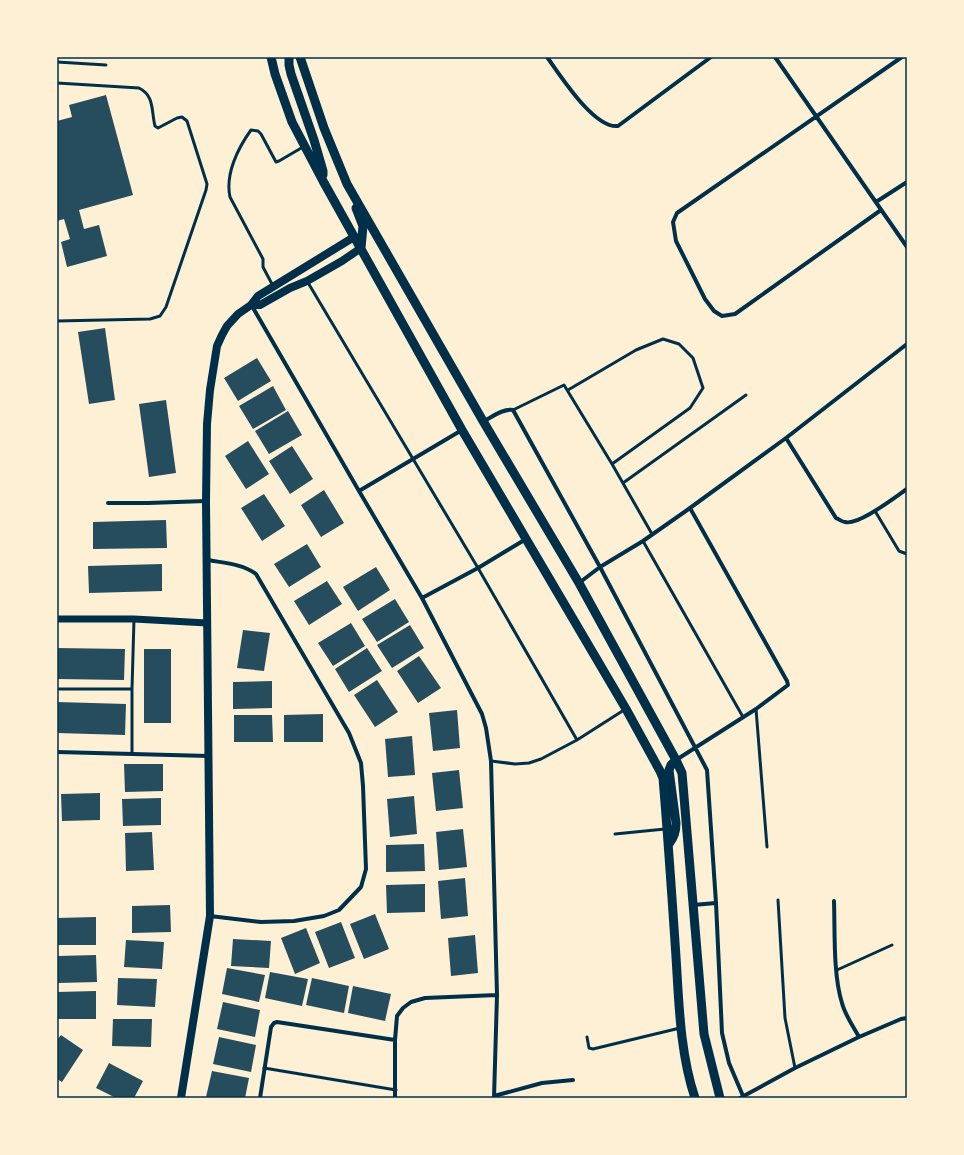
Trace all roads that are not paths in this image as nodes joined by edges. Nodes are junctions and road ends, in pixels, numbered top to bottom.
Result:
1 (272, 57) edge
2 (289, 57) edge
3 (300, 57) edge
4 (308, 57) edge
5 (547, 57) edge
6 (711, 57) edge
7 (775, 57) edge
8 (902, 57) edge
9 (57, 62) edge
10 (106, 65) dead end
11 (306, 74) junction
12 (57, 83) edge
13 (816, 117) junction
14 (304, 146) junction
15 (323, 180) junction
16 (907, 182) edge
17 (347, 184) junction
18 (876, 202) junction
19 (881, 210) junction
20 (358, 237) junction
21 (378, 237) junction
22 (907, 247) edge
23 (361, 248) junction
24 (307, 281) junction
25 (273, 286) junction
26 (251, 305) junction
27 (57, 321) edge
28 (907, 344) edge
29 (568, 390) junction
30 (746, 395) dead end
31 (513, 410) junction
32 (483, 421) junction
33 (462, 430) junction
34 (786, 438) junction
35 (413, 459) junction
36 (612, 464) junction
37 (623, 483) junction
38 (907, 489) edge
39 (359, 491) junction
40 (206, 501) junction
41 (108, 503) dead end
42 (690, 508) junction
43 (875, 511) junction
44 (652, 534) junction
45 (526, 539) junction
46 (643, 541) junction
47 (907, 554) edge
48 (208, 560) junction
49 (600, 567) junction
50 (478, 568) junction
51 (579, 583) junction
52 (422, 598) junction
53 (57, 619) edge
54 (134, 619) junction
55 (207, 623) junction
56 (57, 689) edge
57 (132, 689) junction
58 (626, 709) junction
59 (756, 709) junction
60 (743, 717) junction
61 (577, 740) junction
62 (696, 747) junction
63 (57, 752) edge
64 (132, 754) junction
65 (209, 756) junction
66 (676, 760) junction
67 (490, 761) junction
68 (667, 829) junction
69 (615, 834) dead end
70 (669, 844) junction
71 (768, 846) dead end
72 (778, 900) dead end
73 (834, 901) dead end
74 (716, 903) junction
75 (693, 905) junction
76 (210, 916) junction
77 (892, 945) dead end
78 (837, 970) junction
79 (496, 995) junction
80 (907, 1018) edge
81 (680, 1028) junction
82 (587, 1037) dead end
83 (859, 1037) junction
84 (395, 1040) junction
85 (264, 1068) junction
86 (795, 1068) junction
87 (573, 1080) dead end
88 (396, 1090) junction
89 (494, 1097) edge
90 (741, 1097) edge
91 (181, 1098) edge
92 (260, 1098) edge
93 (395, 1098) edge
94 (695, 1098) edge
95 (720, 1098) edge

1 - 14 main road
2 - 15 main road
3 - 11 main road
4 - 11 main road
5 - 6 street
7 - 13 street
8 - 13 street
9 - 10 lane
11 - 17 main road
12 - 27 lane
13 - 18 street
13 - 19 street
14 - 15 main road
14 - 25 lane
15 - 20 main road
16 - 18 street
17 - 20 main road
17 - 21 main road
18 - 19 street
19 - 22 street
20 - 21 main road
20 - 23 main road
20 - 25 main road
21 - 32 main road
23 - 24 main road
23 - 33 main road
24 - 26 main road
24 - 35 lane
25 - 26 main road
26 - 39 street
26 - 40 main road
28 - 34 street
29 - 31 lane
29 - 36 lane
29 - 36 lane
30 - 37 lane
31 - 32 street
31 - 49 street
32 - 51 main road
33 - 35 street
33 - 45 main road
34 - 42 street
34 - 43 street
35 - 39 street
35 - 50 lane
36 - 37 lane
37 - 44 lane
38 - 43 street
39 - 52 street
40 - 41 street
40 - 48 main road
42 - 44 street
42 - 59 street
43 - 47 lane
44 - 46 street
45 - 50 street
45 - 58 main road
46 - 49 street
46 - 60 lane
48 - 55 main road
48 - 76 street
49 - 51 street
49 - 62 street
50 - 52 street
50 - 61 lane
51 - 66 main road
52 - 67 street
53 - 54 street
54 - 55 street
54 - 57 lane
55 - 65 main road
56 - 57 lane
57 - 64 lane
58 - 61 lane
58 - 68 main road
59 - 60 street
59 - 71 lane
60 - 62 street
61 - 67 lane
62 - 66 street
62 - 74 street
63 - 64 street
64 - 65 street
65 - 76 main road
66 - 70 main road
66 - 75 main road
67 - 79 street
68 - 69 lane
68 - 70 main road
70 - 81 main road
72 - 86 lane
73 - 78 street
74 - 75 street
74 - 90 street
75 - 95 main road
76 - 91 main road
77 - 78 lane
78 - 83 street
79 - 84 street
79 - 89 street
80 - 83 street
81 - 82 lane
81 - 94 main road
83 - 86 street
84 - 85 street
84 - 88 street
85 - 88 lane
85 - 92 street
86 - 90 street
87 - 89 street
88 - 93 street

